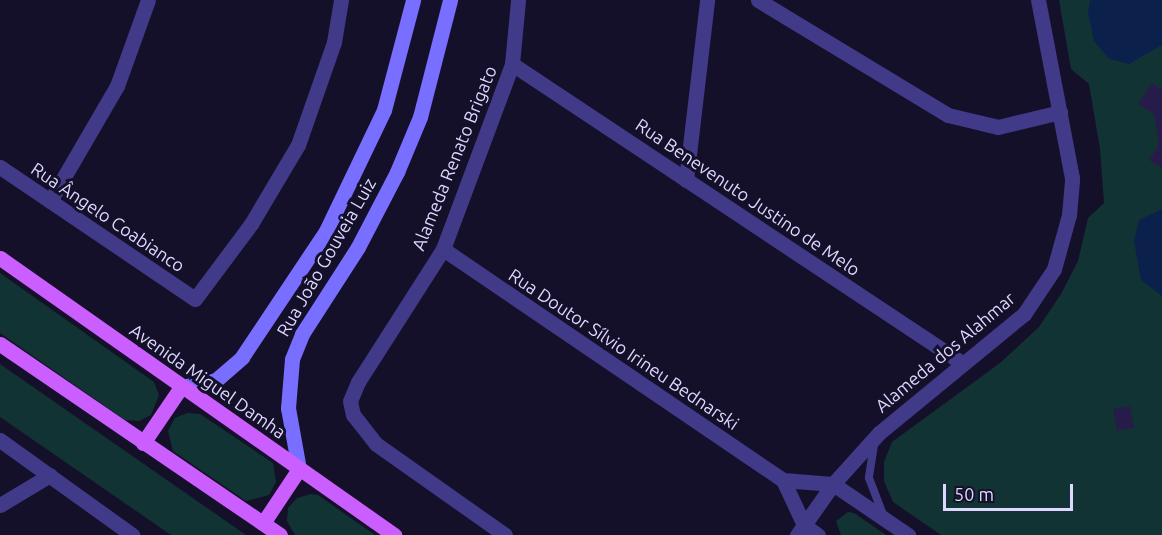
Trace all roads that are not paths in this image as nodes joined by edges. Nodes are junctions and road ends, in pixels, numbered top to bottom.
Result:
1 (148, 0) edge
2 (341, 0) edge
3 (413, 0) edge
4 (450, 0) edge
5 (519, 0) edge
6 (707, 0) edge
7 (758, 0) edge
8 (1038, 0) edge
9 (512, 64) junction
10 (1060, 112) junction
11 (0, 167) edge
12 (686, 180) junction
13 (50, 201) junction
14 (443, 249) junction
15 (0, 258) edge
16 (0, 344) edge
17 (962, 363) junction
18 (181, 387) junction
19 (879, 433) junction
20 (0, 440) edge
21 (143, 443) junction
22 (299, 469) junction
23 (50, 475) junction
24 (783, 480) junction
25 (832, 484) junction
26 (0, 505) edge
27 (887, 520) junction
28 (263, 523) junction
29 (801, 530) edge
30 (132, 535) edge
31 (280, 535) edge
32 (394, 535) edge
33 (505, 535) edge
34 (818, 535) edge
35 (908, 535) edge

1 - 13 street
2 - 13 street, Rua Ângelo Coabianco
3 - 18 street, Rua João Gouveia Luiz
4 - 22 street, Rua João Gouveia Luiz
5 - 9 street, Alameda Renato Brigato
6 - 12 street
7 - 10 street
8 - 10 street, Alameda dos Alahmar
9 - 12 street, Rua Benevenuto Justino de Melo
9 - 14 street, Alameda Renato Brigato
10 - 17 street, Alameda dos Alahmar
11 - 13 street, Rua Ângelo Coabianco
12 - 17 street, Rua Benevenuto Justino de Melo
14 - 24 street, Rua Doutor Sílvio Irineu Bednarski
14 - 33 street, Alameda Renato Brigato
15 - 18 main road, Avenida Miguel Damha
16 - 21 main road
17 - 19 street, Alameda dos Alahmar
18 - 21 main road
18 - 22 main road, Avenida Miguel Damha
19 - 25 street, Alameda dos Alahmar
19 - 27 lane
20 - 23 street
21 - 28 main road
22 - 28 main road
22 - 32 main road, Avenida Miguel Damha
23 - 26 street
23 - 30 street
24 - 25 street, Rua Doutor Sílvio Irineu Bednarski
24 - 29 street
25 - 27 street
25 - 29 street, Alameda dos Alahmar
27 - 35 street
28 - 31 main road
29 - 34 street

